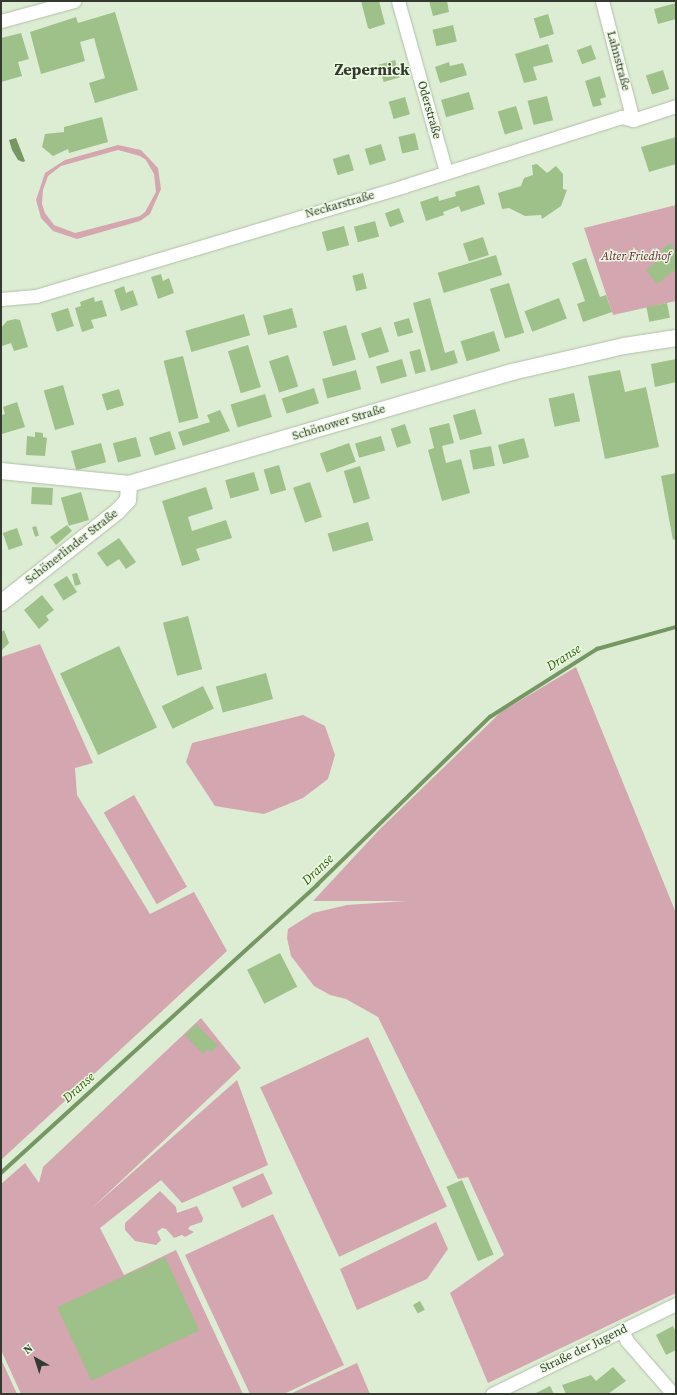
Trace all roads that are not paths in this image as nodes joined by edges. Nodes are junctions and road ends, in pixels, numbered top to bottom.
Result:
1 (74, 1) edge
2 (398, 1) edge
3 (602, 1) edge
4 (1, 21) edge
5 (676, 106) edge
6 (633, 120) junction
7 (446, 172) junction
8 (1, 300) edge
9 (676, 338) edge
10 (1, 470) edge
11 (129, 484) junction
12 (1, 603) edge
13 (676, 1304) edge
14 (622, 1331) junction
15 (492, 1394) edge
16 (673, 1394) edge

1 - 4 street
2 - 7 street, Oderstraße
3 - 6 street, Lahnstraße
5 - 6 street, Neckarstraße
6 - 7 street, Neckarstraße
7 - 8 street, Neckarstraße
9 - 11 street, Schönower Straße
10 - 11 street, Schönower Straße
11 - 12 street, Schönerlinder Straße
13 - 14 street, Straße der Jugend
14 - 15 street, Straße der Jugend
14 - 16 street

